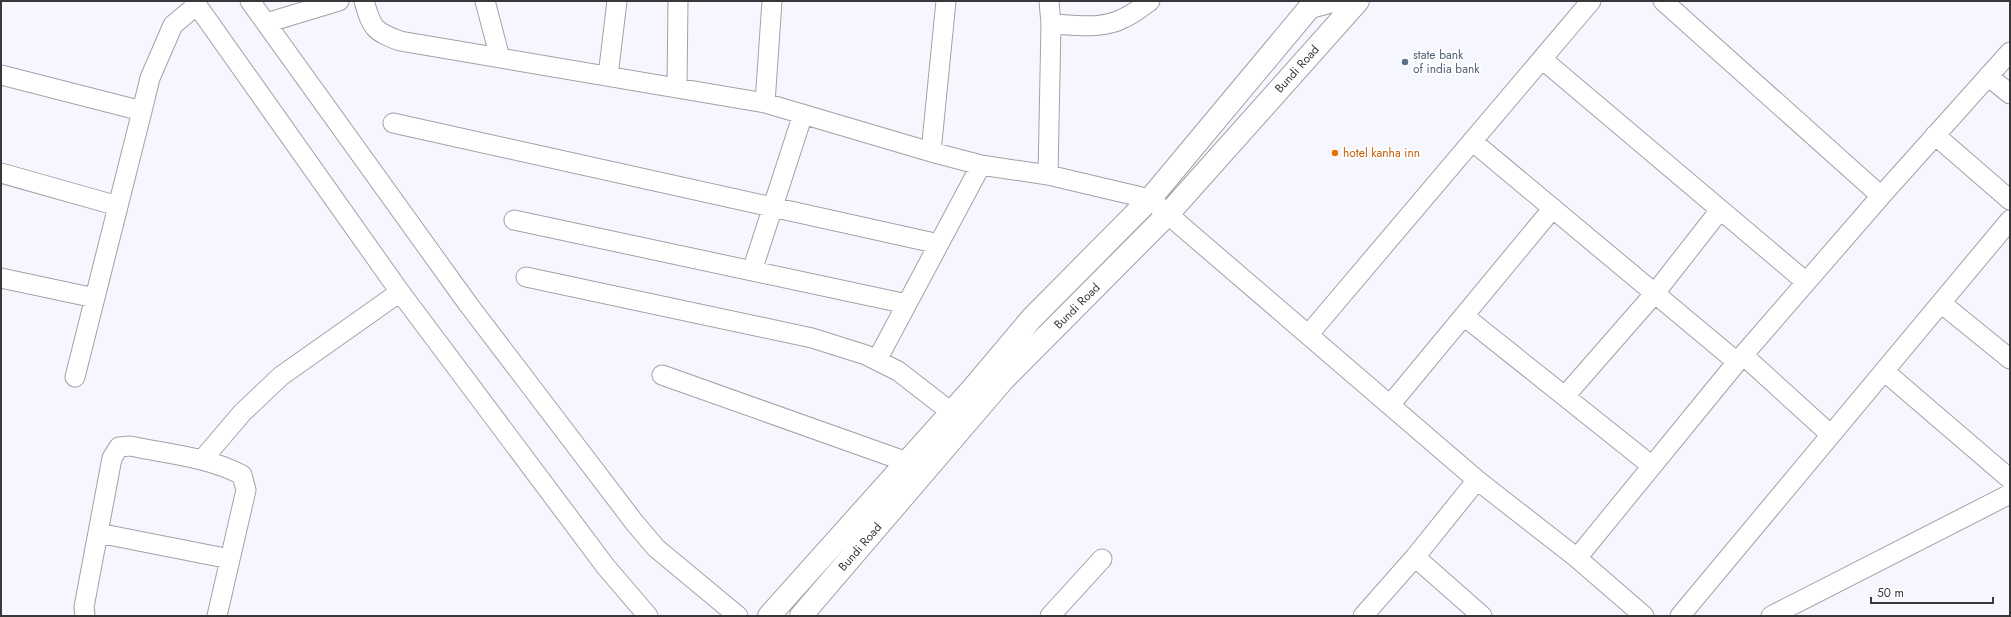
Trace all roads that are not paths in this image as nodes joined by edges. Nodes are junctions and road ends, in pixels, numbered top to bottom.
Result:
1 (250, 1) edge
2 (339, 1) edge
3 (364, 1) edge
4 (485, 1) edge
5 (617, 1) edge
6 (678, 1) edge
7 (772, 1) edge
8 (946, 1) edge
9 (1050, 1) edge
10 (1150, 1) edge
11 (1332, 1) edge
12 (1358, 1) edge
13 (1591, 1) edge
14 (1662, 1) edge
15 (196, 3) edge
16 (1313, 4) edge
17 (266, 23) junction
18 (1051, 24) junction
19 (2010, 52) edge
20 (500, 58) junction
21 (1542, 59) junction
22 (1, 75) edge
23 (608, 76) junction
24 (1988, 76) junction
25 (677, 88) junction
26 (2010, 94) edge
27 (765, 103) junction
28 (142, 111) junction
29 (803, 114) junction
30 (393, 123) dead end
31 (1935, 135) junction
32 (1472, 141) junction
33 (931, 152) junction
34 (981, 165) junction
35 (1, 173) edge
36 (1048, 175) junction
37 (1881, 196) junction
38 (1150, 199) junction
39 (2010, 200) edge
40 (118, 206) junction
41 (772, 207) junction
42 (1553, 208) junction
43 (1720, 210) junction
44 (1168, 214) junction
45 (514, 220) dead end
46 (2010, 220) edge
47 (939, 244) junction
48 (752, 271) junction
49 (526, 277) dead end
50 (1, 278) edge
51 (1806, 282) junction
52 (400, 292) junction
53 (1655, 293) junction
54 (95, 298) junction
55 (1941, 303) junction
56 (907, 304) junction
57 (1464, 316) junction
58 (1308, 335) junction
59 (1740, 359) junction
60 (2010, 359) edge
61 (877, 360) junction
62 (1884, 371) junction
63 (662, 375) dead end
64 (76, 377) dead end
65 (1564, 396) junction
66 (1390, 405) junction
67 (951, 412) junction
68 (1831, 435) junction
69 (202, 460) junction
70 (906, 462) junction
71 (1652, 466) junction
72 (2010, 479) edge
73 (1476, 480) junction
74 (2010, 494) edge
75 (98, 533) junction
76 (1415, 557) junction
77 (1577, 558) junction
78 (230, 559) junction
79 (1102, 559) dead end
80 (85, 616) edge
81 (217, 616) edge
82 (648, 616) edge
83 (738, 616) edge
84 (769, 616) edge
85 (801, 616) edge
86 (1050, 616) edge
87 (1362, 616) edge
88 (1482, 616) edge
89 (1644, 616) edge
90 (1680, 616) edge
91 (1771, 616) edge

1 - 17 street
2 - 17 street
3 - 20 street
4 - 20 street
5 - 23 street
6 - 25 street
7 - 27 street
8 - 33 street
9 - 18 street
10 - 18 street
11 - 16 main road
12 - 44 main road, Bundi Road
13 - 21 street
14 - 37 street
15 - 28 street
15 - 52 street
16 - 38 main road, Bundi Road
17 - 83 street
18 - 36 street
19 - 24 street
20 - 23 street
21 - 32 street
21 - 43 street
22 - 28 street
23 - 25 street
24 - 26 street
24 - 31 street
25 - 27 street
27 - 29 street
28 - 40 street
29 - 33 street
29 - 41 street
30 - 41 street
31 - 37 street
31 - 39 street
32 - 42 street
32 - 58 street
33 - 34 street
34 - 36 street
34 - 47 street
35 - 40 street
36 - 38 street
37 - 51 street
38 - 44 street
38 - 67 main road, Bundi Road
40 - 54 street
41 - 47 street
41 - 48 street
42 - 53 street
42 - 57 street
43 - 51 street
43 - 53 street
44 - 58 street
44 - 85 main road, Bundi Road
45 - 48 street
46 - 55 street
47 - 56 street
48 - 56 street
49 - 61 street
50 - 54 street
51 - 59 street
52 - 69 street
52 - 82 street
53 - 59 street
53 - 65 street
54 - 64 street
55 - 60 street
55 - 62 street
56 - 61 street
57 - 65 street
57 - 66 street
58 - 66 street
59 - 68 street
59 - 71 street
61 - 67 street
62 - 68 street
62 - 72 street
63 - 70 street
65 - 71 street
66 - 73 street
67 - 70 main road, Bundi Road
68 - 90 street
69 - 75 street
69 - 78 street
70 - 84 main road, Bundi Road
71 - 77 street
73 - 76 street
73 - 77 street
74 - 91 street
75 - 78 street
75 - 80 street
76 - 87 street
76 - 88 street
77 - 89 street
78 - 81 street
79 - 86 street

